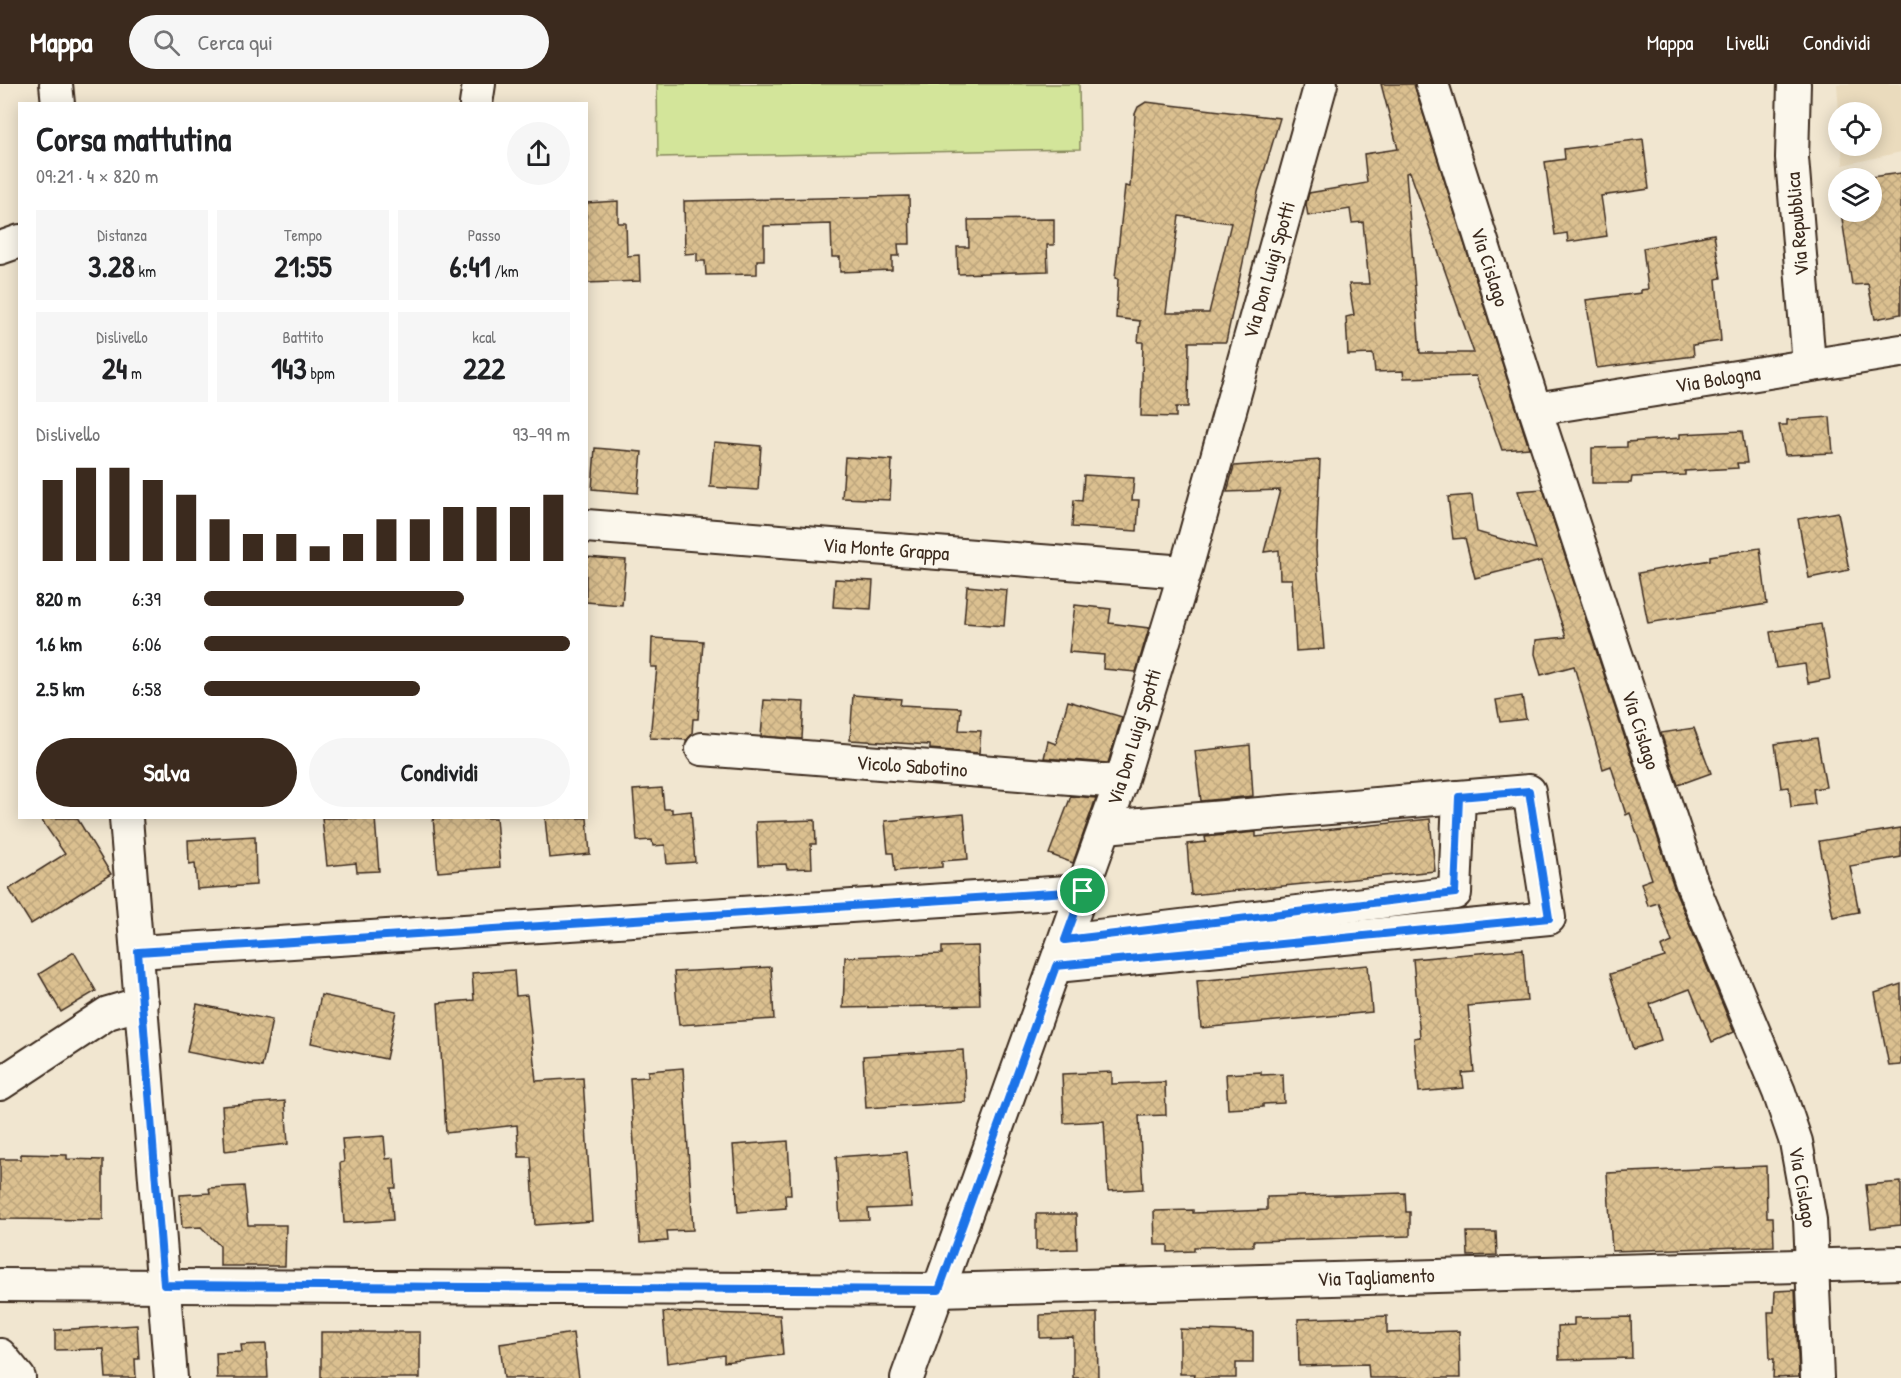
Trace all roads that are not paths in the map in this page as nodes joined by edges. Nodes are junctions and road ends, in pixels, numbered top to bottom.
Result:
1 (56, 84) edge
2 (479, 84) edge
3 (1322, 84) edge
4 (1432, 84) edge
5 (1794, 84) edge
6 (58, 102) edge
7 (476, 102) edge
8 (18, 242) edge
9 (0, 248) edge
10 (1901, 351) edge
11 (1809, 364) junction
12 (1535, 409) junction
13 (588, 526) edge
14 (1185, 572) junction
15 (702, 749) dead end
16 (1121, 782) junction
17 (1459, 797) junction
18 (126, 819) edge
19 (1105, 827) junction
20 (1083, 891) junction
21 (138, 952) junction
22 (1060, 953) junction
23 (142, 1004) junction
24 (0, 1084) edge
25 (1901, 1263) edge
26 (1813, 1264) junction
27 (0, 1285) edge
28 (164, 1285) junction
29 (939, 1290) junction
30 (0, 1355) edge
31 (19, 1378) edge
32 (171, 1378) edge
33 (908, 1378) edge
34 (1817, 1378) edge

1 - 6 street
2 - 7 street
3 - 14 street, Via Don Luigi Spotti
4 - 12 street, Via Cislago
5 - 11 street, Via Repubblica
8 - 9 street
10 - 11 street, Via Bologna
11 - 12 street, Via Bologna
12 - 26 street, Via Cislago
13 - 14 street, Via Monte Grappa
14 - 16 street, Via Don Luigi Spotti
15 - 16 street, Vicolo Sabotino
16 - 19 street, Via Don Luigi Spotti
17 - 19 street
17 - 22 street
17 - 22 street
18 - 21 street
19 - 20 street, Via Don Luigi Spotti
20 - 21 street
20 - 22 street, Via Don Luigi Spotti
21 - 23 street
22 - 29 street, Via Don Luigi Spotti
23 - 24 street
23 - 28 street
25 - 26 street, Via Tagliamento
26 - 29 street, Via Tagliamento
26 - 34 street, Via Cislago
27 - 28 street, Via Tagliamento
28 - 29 street, Via Tagliamento
28 - 32 street
29 - 33 street, Via Don Luigi Spotti
30 - 31 street

